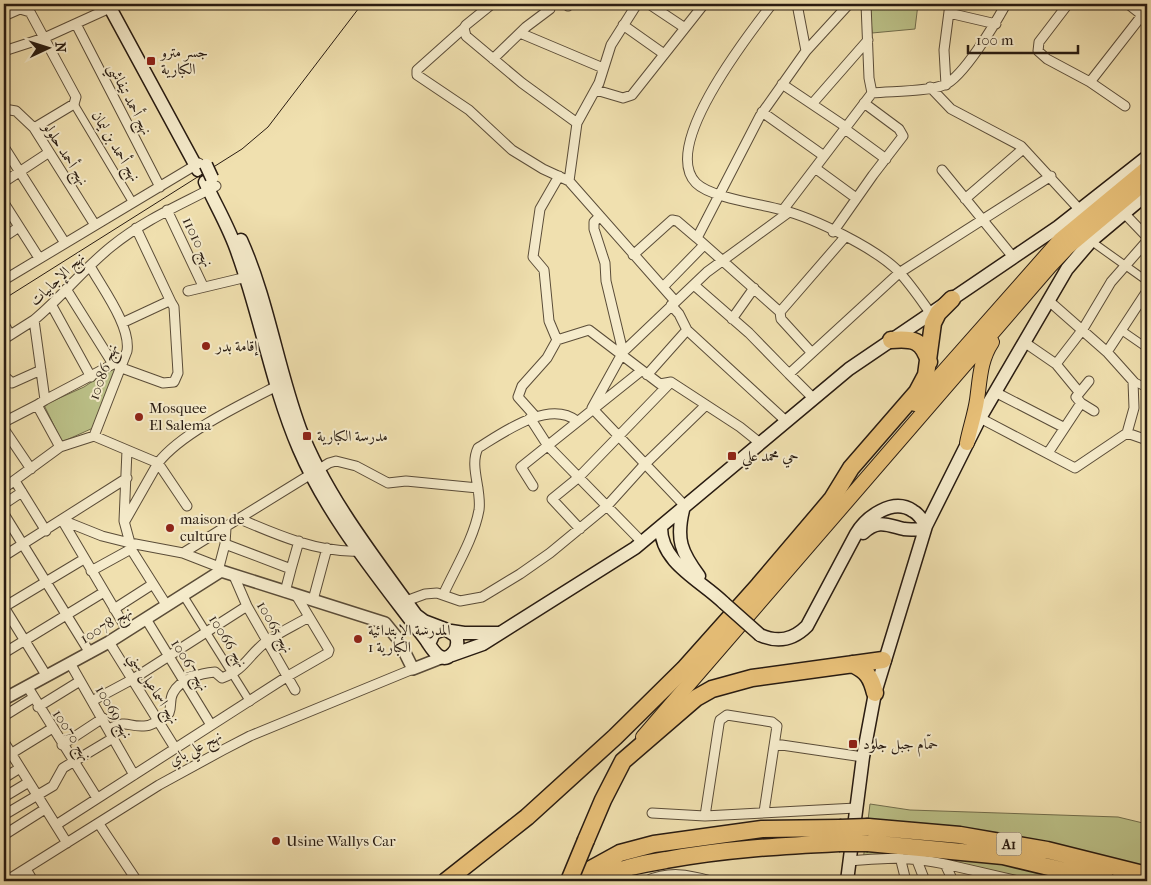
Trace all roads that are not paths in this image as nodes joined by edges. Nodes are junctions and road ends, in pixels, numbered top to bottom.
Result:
1 (492, 4) edge
2 (637, 4) edge
3 (649, 4) edge
4 (704, 4) edge
5 (772, 4) edge
6 (797, 4) edge
7 (849, 4) edge
8 (866, 4) edge
9 (950, 4) edge
10 (1006, 4) edge
11 (1068, 4) edge
12 (1128, 4) edge
13 (111, 5) edge
14 (550, 9) dead end
15 (949, 13) junction
16 (1146, 14) edge
17 (4, 16) edge
18 (76, 24) junction
19 (996, 24) junction
20 (623, 25) junction
21 (464, 28) junction
22 (685, 28) junction
23 (520, 33) junction
24 (44, 38) junction
25 (868, 40) junction
26 (4, 51) edge
27 (806, 51) junction
28 (664, 54) junction
29 (493, 59) junction
30 (603, 68) junction
31 (1090, 82) junction
32 (782, 84) junction
33 (946, 85) junction
34 (930, 87) junction
35 (596, 90) junction
36 (872, 93) junction
37 (864, 103) junction
38 (74, 104) junction
39 (812, 104) junction
40 (1125, 106) dead end
41 (4, 108) edge
42 (762, 112) junction
43 (577, 123) junction
44 (34, 128) junction
45 (845, 128) junction
46 (4, 147) edge
47 (1023, 149) junction
48 (48, 153) junction
49 (824, 156) junction
50 (1147, 157) edge
51 (886, 159) junction
52 (201, 165) junction
53 (815, 168) junction
54 (1147, 168) edge
55 (942, 170) dead end
56 (20, 171) junction
57 (559, 176) junction
58 (1051, 176) junction
59 (570, 181) junction
60 (1147, 181) edge
61 (4, 182) edge
62 (210, 184) junction
63 (160, 187) junction
64 (720, 194) junction
65 (1147, 194) edge
66 (856, 198) junction
67 (965, 199) junction
68 (133, 203) junction
69 (4, 206) edge
70 (1079, 209) junction
71 (168, 210) junction
72 (786, 211) junction
73 (1124, 213) junction
74 (600, 216) junction
75 (981, 219) junction
76 (95, 225) junction
77 (19, 228) junction
78 (136, 228) junction
79 (833, 232) junction
80 (4, 237) edge
81 (845, 237) junction
82 (1147, 237) edge
83 (701, 241) junction
84 (1091, 241) junction
85 (1147, 241) edge
86 (65, 243) junction
87 (633, 255) junction
88 (1013, 257) junction
89 (39, 258) junction
90 (723, 259) junction
91 (1126, 264) junction
92 (90, 266) junction
93 (899, 273) junction
94 (250, 276) junction
95 (4, 280) edge
96 (1147, 281) edge
97 (694, 285) junction
98 (204, 286) junction
99 (663, 287) junction
100 (754, 288) junction
101 (66, 289) junction
102 (1147, 290) edge
103 (188, 291) dead end
104 (952, 299) junction
105 (1049, 301) junction
106 (171, 302) junction
107 (1144, 302) edge
108 (673, 303) junction
109 (52, 306) junction
110 (1016, 307) junction
111 (780, 312) junction
112 (931, 314) junction
113 (732, 319) junction
114 (34, 320) junction
115 (122, 322) junction
116 (4, 324) edge
117 (1083, 329) junction
118 (688, 330) junction
119 (1120, 330) junction
120 (7, 337) edge
121 (557, 340) junction
122 (891, 340) junction
123 (1024, 342) junction
124 (1147, 348) edge
125 (1107, 352) junction
126 (812, 353) junction
127 (622, 354) junction
128 (929, 362) junction
129 (119, 363) junction
130 (1056, 364) junction
131 (41, 370) junction
132 (644, 373) junction
133 (789, 374) junction
134 (4, 376) edge
135 (91, 377) junction
136 (1089, 381) dead end
137 (1133, 381) junction
138 (671, 382) junction
139 (276, 386) junction
140 (1147, 388) edge
141 (995, 392) junction
142 (1079, 392) junction
143 (814, 399) junction
144 (41, 403) junction
145 (1081, 403) junction
146 (706, 405) junction
147 (592, 408) junction
148 (1094, 411) dead end
149 (532, 418) junction
150 (980, 418) junction
151 (6, 419) edge
152 (577, 421) junction
153 (787, 422) junction
154 (1063, 427) junction
155 (4, 429) edge
156 (1127, 433) junction
157 (94, 436) junction
158 (618, 437) junction
159 (1147, 440) edge
160 (760, 443) junction
161 (967, 443) junction
162 (548, 446) junction
163 (60, 447) junction
164 (127, 450) junction
165 (1048, 453) junction
166 (158, 462) junction
167 (644, 464) junction
168 (31, 469) junction
169 (315, 472) junction
170 (579, 477) junction
171 (127, 478) junction
172 (15, 481) junction
173 (533, 486) dead end
174 (4, 488) edge
175 (478, 488) junction
176 (22, 492) junction
177 (832, 499) junction
178 (4, 504) edge
179 (187, 506) dead end
180 (607, 506) junction
181 (684, 508) junction
182 (4, 514) edge
183 (62, 520) junction
184 (240, 520) junction
185 (124, 522) junction
186 (662, 527) junction
187 (226, 528) junction
188 (926, 528) junction
189 (580, 529) junction
190 (903, 529) junction
191 (46, 530) junction
192 (299, 540) junction
193 (852, 543) junction
194 (24, 544) junction
195 (225, 544) junction
196 (681, 544) junction
197 (638, 545) junction
198 (131, 546) junction
199 (327, 548) junction
200 (359, 551) junction
201 (183, 553) junction
202 (916, 555) junction
203 (4, 556) edge
204 (671, 556) junction
205 (84, 559) junction
206 (220, 569) junction
207 (291, 569) junction
208 (91, 571) junction
209 (234, 576) junction
210 (45, 582) junction
211 (153, 584) junction
212 (712, 591) junction
213 (104, 592) junction
214 (444, 593) junction
215 (290, 594) junction
216 (183, 595) junction
217 (313, 600) junction
218 (406, 602) junction
219 (167, 606) junction
220 (247, 606) junction
221 (4, 607) edge
222 (114, 609) junction
223 (67, 616) junction
224 (309, 617) junction
225 (146, 619) junction
226 (127, 630) junction
227 (448, 630) junction
228 (207, 631) junction
229 (501, 633) junction
230 (25, 640) junction
231 (268, 641) junction
232 (109, 642) junction
233 (430, 645) junction
234 (4, 653) edge
235 (90, 653) junction
236 (168, 656) junction
237 (447, 656) junction
238 (883, 660) junction
239 (70, 663) junction
240 (852, 664) junction
241 (415, 668) junction
242 (233, 674) junction
243 (46, 675) junction
244 (288, 676) junction
245 (133, 679) junction
246 (80, 681) junction
247 (186, 682) junction
248 (26, 686) junction
249 (295, 690) dead end
250 (875, 693) junction
251 (4, 698) edge
252 (33, 698) junction
253 (92, 702) junction
254 (250, 702) junction
255 (38, 707) junction
256 (4, 716) edge
257 (103, 718) junction
258 (157, 721) junction
259 (212, 726) junction
260 (51, 729) junction
261 (109, 729) junction
262 (112, 738) junction
263 (4, 742) edge
264 (775, 744) junction
265 (62, 745) junction
266 (175, 748) junction
267 (7, 756) edge
268 (863, 758) junction
269 (623, 761) junction
270 (74, 762) junction
271 (20, 768) junction
272 (134, 775) junction
273 (4, 778) edge
274 (29, 782) junction
275 (37, 796) junction
276 (4, 797) edge
277 (97, 798) junction
278 (856, 808) junction
279 (45, 809) junction
280 (764, 812) junction
281 (652, 813) dead end
282 (4, 815) edge
283 (705, 816) junction
284 (99, 824) junction
285 (56, 825) junction
286 (4, 835) edge
287 (840, 835) junction
288 (67, 843) junction
289 (900, 857) junction
290 (916, 858) junction
291 (849, 861) junction
292 (945, 864) junction
293 (26, 869) junction
294 (981, 872) junction
295 (1147, 875) edge
296 (6, 881) edge
297 (33, 881) edge
298 (137, 881) edge
299 (446, 881) edge
300 (569, 881) edge
301 (597, 881) edge
302 (646, 881) edge
303 (711, 881) edge
304 (847, 881) edge
305 (906, 881) edge
306 (926, 881) edge
307 (953, 881) edge
308 (986, 881) edge
309 (1018, 881) edge
310 (1106, 881) edge

1 - 21 street
2 - 20 street
3 - 22 street
4 - 22 street
5 - 64 street
6 - 27 street
7 - 27 street
8 - 25 street
9 - 15 street
10 - 19 street
11 - 31 street
12 - 16 street
13 - 18 street
13 - 52 main road
14 - 23 street
15 - 19 street
15 - 33 street
16 - 31 street
17 - 24 street
18 - 24 street
18 - 63 street, نهج أحمد تيفاشي
19 - 33 street
20 - 28 street
20 - 30 street
21 - 29 street
21 - 57 street
22 - 28 street
23 - 29 street
23 - 30 street
24 - 26 street
24 - 38 street
25 - 36 street
25 - 39 street
27 - 32 street
28 - 35 street
29 - 43 street
30 - 35 street
31 - 40 street
32 - 39 street
32 - 42 street
33 - 34 street
34 - 36 street
34 - 47 street
35 - 43 street
36 - 37 street
37 - 45 street
37 - 51 street
38 - 44 street
38 - 68 street, نهج أحمد بن ليمان
39 - 45 street
41 - 44 street, نهج أحمد حلولو
42 - 49 street
42 - 64 street
43 - 59 street
44 - 48 street, نهج أحمد حلولو
45 - 49 street
45 - 51 street
46 - 56 street
47 - 58 street
47 - 67 street
48 - 56 street
48 - 76 street, نهج أحمد حلولو
49 - 53 street
50 - 70 main road
51 - 66 street
52 - 62 main road
52 - 63 street
53 - 66 street
53 - 72 street
54 - 177 main road
55 - 67 street
56 - 61 street
56 - 86 street
57 - 59 street
57 - 121 street
58 - 70 street
58 - 75 street
59 - 74 street
60 - 110 main road
62 - 71 street, نهج الإجابيات
62 - 94 main road
63 - 68 street
64 - 72 street
64 - 83 street
65 - 73 main road
66 - 79 street
67 - 75 street
68 - 76 street
69 - 77 street
70 - 88 main road
71 - 78 street, نهج الإجابيات
71 - 98 street, نهج 11010
72 - 79 street
72 - 90 street
73 - 82 street
73 - 84 main road
74 - 87 street
74 - 127 street
75 - 88 street
75 - 93 street
76 - 86 street
77 - 80 street
77 - 89 street
78 - 92 street, نهج الإجابيات
78 - 106 street
79 - 81 street
81 - 93 street
81 - 111 street
83 - 87 street
83 - 90 street
83 - 99 street
84 - 91 street
84 - 105 main road
85 - 91 street
86 - 89 street
87 - 99 street
88 - 104 main road
89 - 95 street
90 - 97 street
90 - 100 street
91 - 96 street
91 - 117 street
92 - 101 street, نهج الإجابيات
92 - 115 street, نهج 10086
93 - 112 street
93 - 126 street
94 - 98 street
94 - 139 main road
94 - 169 main road
97 - 108 street
97 - 113 street
98 - 103 street
99 - 108 street
100 - 111 street
100 - 113 street
101 - 109 street, نهج الإجابيات
101 - 129 street
102 - 107 street
104 - 112 main road
104 - 128 highway
105 - 117 street
105 - 123 main road
106 - 115 street
106 - 129 street
107 - 119 street
108 - 118 street
108 - 127 street
109 - 114 street, نهج الإجابيات
109 - 135 street
110 - 161 main road
110 - 269 main road
111 - 126 street
112 - 122 main road
113 - 133 street
114 - 120 street
114 - 131 street, نهج الإجابيات
115 - 129 street, نهج 10086
116 - 120 street
117 - 125 street
117 - 130 street
118 - 132 street
118 - 153 street
119 - 124 street
119 - 125 street
121 - 127 street
121 - 149 street
122 - 128 highway
122 - 143 main road
123 - 130 street
123 - 141 main road
125 - 137 street
126 - 133 street
127 - 132 street
127 - 147 street
128 - 177 highway
129 - 135 street
129 - 157 street, نهج 10086
130 - 142 street
131 - 134 street
131 - 144 street, نهج الإجابيات
132 - 138 street
132 - 147 street
133 - 143 street
135 - 144 street
136 - 142 street
137 - 140 street
137 - 156 street
138 - 146 street
138 - 158 street
139 - 166 street
139 - 169 main road
141 - 150 main road
141 - 154 street
142 - 145 street
143 - 153 main road
144 - 151 street
144 - 163 street, نهج الإجابيات
145 - 148 street
145 - 154 street
146 - 160 street
146 - 167 street
147 - 152 street
147 - 158 street
149 - 152 street
149 - 162 street
149 - 175 street
150 - 161 main road
150 - 165 street
152 - 162 street
153 - 160 main road
154 - 165 street
155 - 168 street
156 - 159 street
156 - 165 street
157 - 163 street
157 - 164 street
158 - 167 street
158 - 170 street
160 - 181 main road
161 - 188 main road
162 - 170 street
162 - 173 street
163 - 168 street
164 - 166 street
164 - 171 street
166 - 179 street
166 - 185 street
167 - 180 street
167 - 181 street
168 - 172 street
169 - 175 street
169 - 184 street
169 - 200 main road
169 - 218 main road
170 - 180 street
170 - 189 street
171 - 183 street
171 - 185 street
172 - 174 street
172 - 176 street
175 - 214 street
176 - 178 street
176 - 191 street
177 - 299 highway
180 - 189 street
180 - 197 street
181 - 186 main road
181 - 196 main road
182 - 194 street
183 - 191 street
183 - 198 street
183 - 205 street
184 - 187 street
184 - 192 street
185 - 198 street
186 - 196 main road
186 - 197 main road
186 - 204 main road
187 - 195 street
187 - 201 street
188 - 190 main road
188 - 193 main road
188 - 202 main road
189 - 214 street
190 - 193 main road
190 - 202 main road
191 - 194 street
192 - 199 street
192 - 207 street
193 - 212 main road, bridge
194 - 203 street
194 - 210 street
195 - 206 street
195 - 207 street
196 - 212 main road
197 - 204 main road
197 - 229 main road
198 - 201 street
198 - 208 street
198 - 211 street
199 - 200 street
199 - 217 street
200 - 233 main road
201 - 206 street
202 - 238 main road
204 - 212 main road
205 - 208 street
205 - 210 street
206 - 209 street
206 - 216 street, نهج 10078
207 - 215 street
208 - 213 street
209 - 215 street
209 - 220 street, نهج 10065
210 - 221 street
210 - 223 street
211 - 219 street
211 - 222 street
213 - 222 street
213 - 223 street
214 - 218 street
215 - 217 street
215 - 224 street
216 - 219 street, نهج 10078
216 - 228 street, نهج 10066
217 - 241 street
218 - 227 main road
219 - 225 street, نهج 10078
220 - 228 street
220 - 231 street, نهج 10065
221 - 230 street
222 - 226 street
223 - 230 street
223 - 235 street
224 - 231 street
224 - 244 street
225 - 226 street, نهج 10078
225 - 236 street, نهج 10067
226 - 232 street, نهج 10078
227 - 229 main road
227 - 233 main road
227 - 237 main road
228 - 236 street
228 - 242 street, نهج 10066
229 - 237 main road
230 - 234 street
230 - 243 street
231 - 242 street
231 - 244 street, نهج 10065
232 - 235 street, نهج 10078
232 - 245 street, نهج اسماعيل سني
233 - 237 main road
233 - 241 street
235 - 239 street, نهج 10078
236 - 245 street
236 - 247 street, نهج 10067
237 - 241 street, نهج علي باي
238 - 240 highway
238 - 250 main road
239 - 243 street, نهج 10078
239 - 246 street, نهج 10069
240 - 250 highway
240 - 269 highway
241 - 284 street, نهج علي باي
242 - 247 street
242 - 254 street, نهج 10066
243 - 248 street, نهج 10078
244 - 249 street, نهج 10065
244 - 254 street
245 - 253 street
245 - 258 street, نهج اسماعيل سني
246 - 253 street, نهج 10069
246 - 255 street
247 - 258 street
247 - 259 street, نهج 10067
248 - 251 street, نهج 10078
248 - 252 street, نهج 10070
250 - 268 main road
252 - 255 street, نهج 10070
252 - 256 street
253 - 257 street, نهج 10069
254 - 259 street
255 - 260 street, نهج 10070
257 - 261 street, نهج 10069
257 - 265 street
258 - 261 street
258 - 266 street, نهج اسماعيل سني
259 - 266 street
260 - 265 street, نهج 10070
260 - 267 street
261 - 262 street, نهج 10069
262 - 270 street
262 - 272 street, نهج 10069
263 - 267 street
264 - 268 street
264 - 280 street
264 - 283 street
265 - 270 street, نهج 10070
266 - 272 street
267 - 271 street
268 - 278 main road
269 - 300 highway, bridge
270 - 275 street
270 - 277 street, نهج 10070
271 - 273 street
271 - 274 street
272 - 277 street
274 - 275 street
274 - 276 street
275 - 279 street
275 - 282 street
277 - 285 street
278 - 280 street
278 - 291 main road
279 - 285 street
279 - 286 street
280 - 283 street
281 - 283 street
284 - 288 street, نهج علي باي
284 - 298 street
285 - 288 street
287 - 295 highway, A1, bridge
287 - 300 highway, A1
287 - 301 highway, A1
287 - 310 highway, A1, bridge
288 - 293 street, نهج علي باي
289 - 290 street
289 - 291 street
289 - 305 street
290 - 292 street
290 - 306 street
291 - 304 main road
292 - 294 street
292 - 307 street
293 - 296 street, نهج علي باي
293 - 297 street
294 - 308 street
294 - 309 street
302 - 303 street

